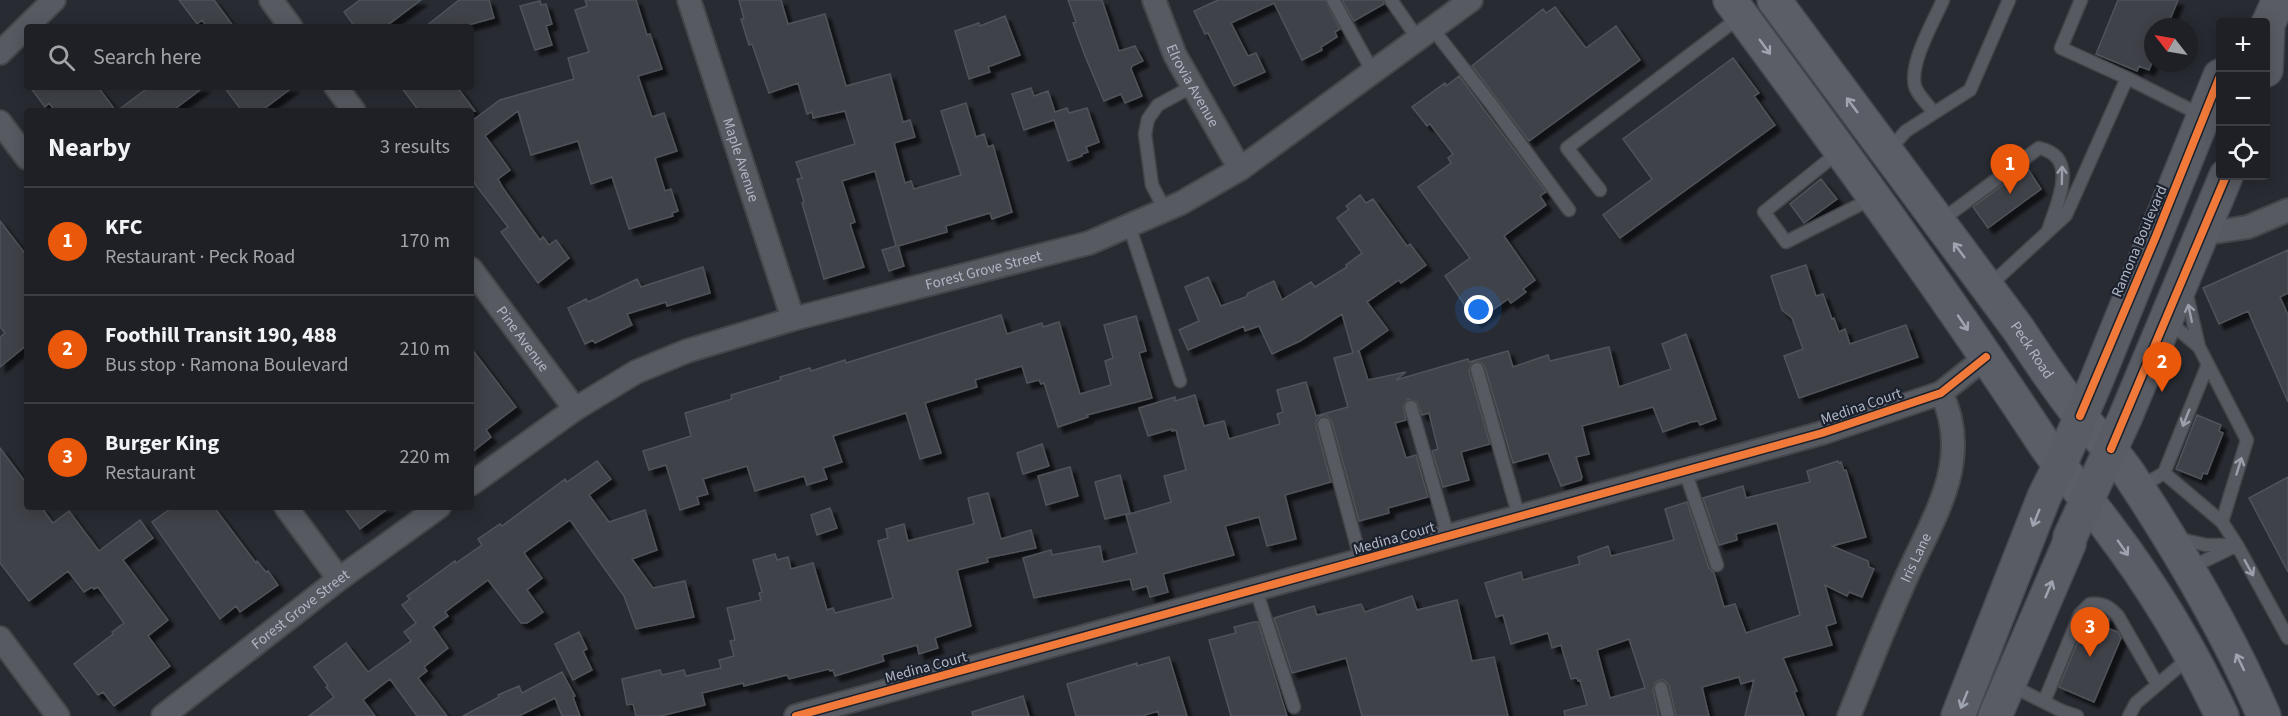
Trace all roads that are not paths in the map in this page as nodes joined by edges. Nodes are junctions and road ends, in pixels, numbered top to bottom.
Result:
1 (54, 0) edge
2 (271, 0) edge
3 (689, 0) edge
4 (1154, 0) edge
5 (1333, 0) edge
6 (1391, 0) edge
7 (1774, 0) edge
8 (1943, 0) edge
9 (2009, 0) edge
10 (2081, 0) edge
11 (1469, 1) edge
12 (1736, 8) edge
13 (30, 24) edge
14 (289, 24) edge
15 (24, 29) edge
16 (1425, 34) junction
17 (0, 53) edge
18 (1373, 72) junction
19 (2127, 78) junction
20 (1192, 86) junction
21 (2216, 86) edge
22 (338, 90) edge
23 (352, 108) edge
24 (1934, 113) junction
25 (2204, 116) junction
26 (0, 122) edge
27 (1887, 152) junction
28 (24, 154) edge
29 (1240, 169) junction
30 (1858, 173) junction
31 (2224, 180) edge
32 (1600, 190) dead end
33 (1165, 210) junction
34 (1569, 210) dead end
35 (2288, 210) edge
36 (1939, 222) junction
37 (1129, 225) junction
38 (2048, 232) junction
39 (2202, 234) junction
40 (474, 273) edge
41 (2183, 278) junction
42 (1988, 287) junction
43 (793, 319) junction
44 (2166, 319) junction
45 (2199, 347) junction
46 (1986, 357) junction
47 (2208, 364) junction
48 (1477, 369) dead end
49 (1180, 381) dead end
50 (1941, 393) junction
51 (1411, 407) dead end
52 (575, 409) junction
53 (2080, 416) junction
54 (1324, 424) dead end
55 (2111, 449) junction
56 (2060, 465) junction
57 (1685, 471) junction
58 (2150, 481) junction
59 (474, 482) edge
60 (2088, 502) junction
61 (288, 510) edge
62 (435, 510) edge
63 (1519, 517) junction
64 (2222, 522) junction
65 (1448, 536) junction
66 (2168, 536) junction
67 (2237, 545) junction
68 (1361, 561) junction
69 (1717, 565) dead end
70 (2189, 568) junction
71 (339, 579) junction
72 (1257, 590) junction
73 (0, 638) edge
74 (2288, 638) edge
75 (2191, 656) junction
76 (2009, 684) junction
77 (2157, 684) junction
78 (1661, 688) dead end
79 (2044, 702) junction
80 (1294, 707) dead end
81 (58, 716) edge
82 (164, 716) edge
83 (796, 716) edge
84 (1668, 716) edge
85 (1849, 716) edge
86 (1958, 716) edge
87 (1995, 716) edge
88 (2077, 716) edge
89 (2129, 716) edge
90 (2222, 716) edge
91 (2264, 716) edge

1 - 13 street
2 - 14 street
3 - 43 street, Maple Avenue
4 - 20 street, Elrovia Avenue
5 - 18 lane
6 - 16 lane
27 -> 7 main road, Peck Road
8 - 24 lane
9 - 24 lane
10 - 19 lane
11 - 16 street, Forest Grove Street
12 -> 30 main road
12 - 32 lane
15 - 17 street
16 - 18 street, Forest Grove Street
16 - 34 lane
18 - 29 street, Forest Grove Street
19 - 25 lane
19 - 38 lane
20 - 29 street, Elrovia Avenue
20 - 33 lane
21 - 25 main road, Ramona Boulevard
22 - 23 street
24 - 27 lane
25 - 53 main road, Ramona Boulevard
26 - 28 street
27 - 30 main road
27 - 36 main road, Peck Road
29 - 33 street, Forest Grove Street
30 - 30 lane
30 -> 46 main road
31 - 39 main road
33 - 37 street, Forest Grove Street
35 - 39 street
38 -> 36 lane
42 -> 36 main road, Peck Road
37 - 43 street, Forest Grove Street
37 - 49 lane
38 - 42 lane
39 - 41 main road
40 - 52 street, Pine Avenue
41 - 44 main road
45 -> 41 lane
42 - 53 main road, Peck Road
43 - 52 street, Forest Grove Street
44 - 45 lane
44 - 55 main road
45 - 47 lane
46 - 50 street, Medina Court
46 - 56 main road
47 -> 58 lane
64 -> 47 lane
48 - 63 lane
50 - 57 street, Medina Court
50 - 85 street, Iris Lane
51 - 65 lane
52 - 59 street, Forest Grove Street
53 - 55 main road, Peck Road
53 - 56 main road, Ramona Boulevard
54 - 68 lane
55 - 58 main road, Peck Road
55 - 60 main road
56 - 60 main road
56 -> 86 main road, Ramona Boulevard
57 - 63 street, Medina Court
57 - 69 lane
58 - 64 lane
58 - 66 main road, Peck Road
60 -> 75 main road
76 -> 60 main road
61 - 71 street
62 - 71 street, Forest Grove Street
63 - 65 street, Medina Court
64 - 67 lane
65 - 68 street, Medina Court
66 - 67 lane
66 - 70 main road, Peck Road
67 - 70 lane
67 -> 74 lane
68 - 72 street, Medina Court
91 -> 70 main road, Peck Road
71 - 82 street, Forest Grove Street
72 - 80 lane
72 - 83 street, Medina Court
73 - 81 street
75 - 77 lane
75 - 90 main road
76 - 79 lane
76 - 87 main road
77 - 79 lane
77 - 89 lane
78 - 84 lane
79 - 88 lane

